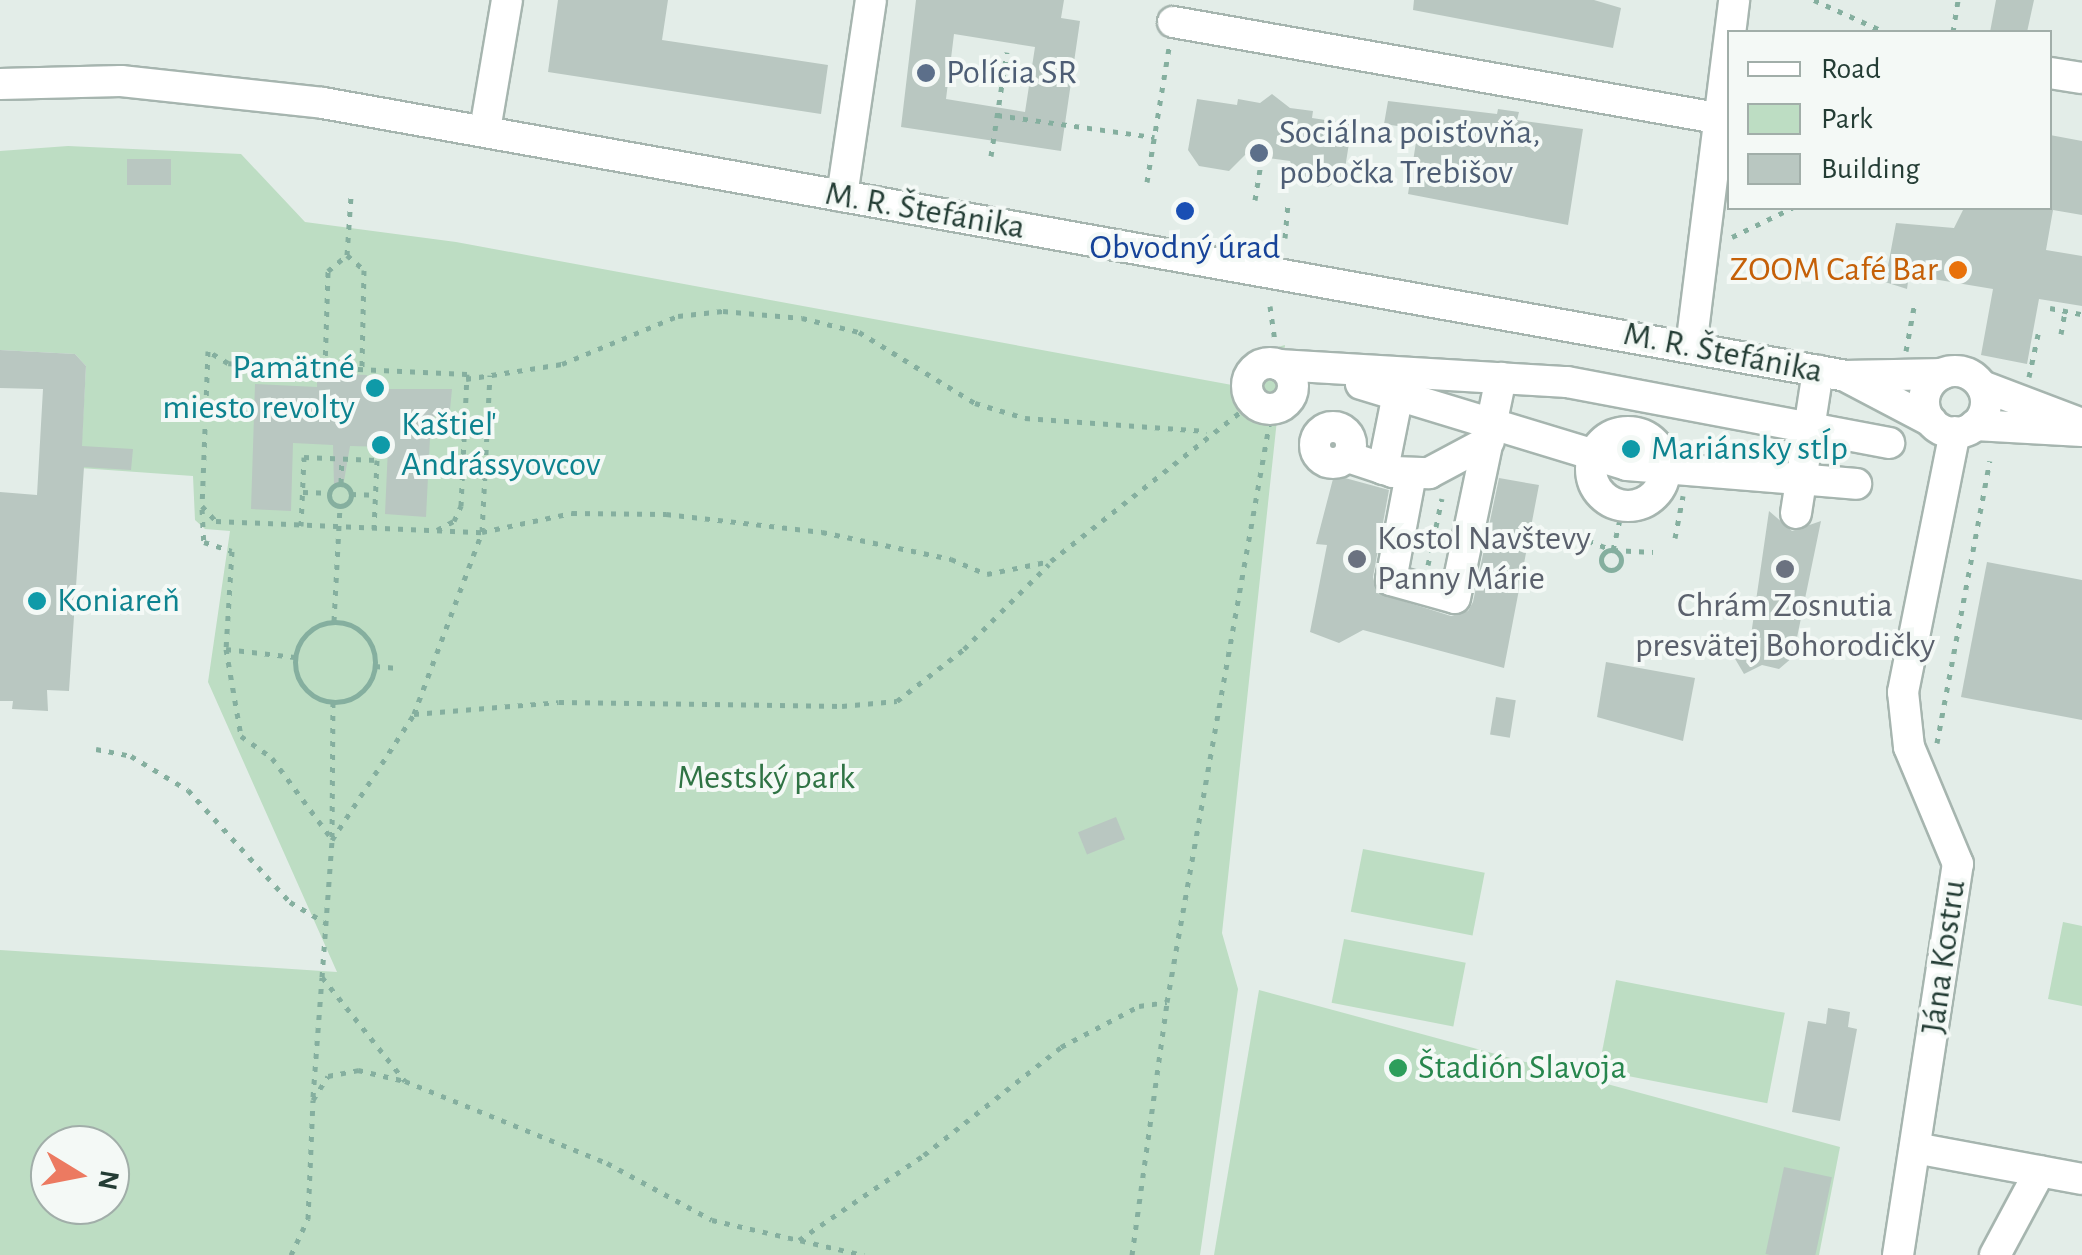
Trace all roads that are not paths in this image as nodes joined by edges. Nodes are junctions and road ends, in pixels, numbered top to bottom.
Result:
1 (506, 0) edge
2 (870, 0) edge
3 (1734, 0) edge
4 (1174, 22) road end
5 (1729, 30) edge
6 (1727, 46) edge
7 (2052, 72) edge
8 (2082, 78) edge
9 (0, 84) edge
10 (1716, 118) junction
11 (485, 130) junction
12 (842, 196) junction
13 (1692, 347) junction
14 (1832, 374) junction
15 (1942, 374) junction
16 (1362, 378) junction
17 (1501, 378) junction
18 (1399, 384) junction
19 (1982, 386) junction
20 (1585, 387) junction
21 (1694, 409) junction
22 (1954, 426) junction
23 (2082, 428) edge
24 (1810, 429) junction
25 (1634, 432) junction
26 (1491, 433) junction
27 (1889, 442) dead end
28 (1594, 457) junction
29 (1370, 463) junction
30 (1665, 467) junction
31 (1802, 475) junction
32 (1856, 484) dead end
33 (1796, 513) dead end
34 (1915, 1148) junction
35 (2040, 1171) junction
36 (2082, 1179) edge
37 (1904, 1248) edge
38 (1995, 1255) edge

1 - 11 street
2 - 12 street
3 - 5 street
4 - 10 street
6 - 10 street
7 - 8 street
9 - 11 street, M. R. Štefánika
10 - 13 street
11 - 12 street, M. R. Štefánika
12 - 13 street, M. R. Štefánika
13 - 14 street, M. R. Štefánika
14 - 15 street, M. R. Štefánika
14 - 22 street, M. R. Štefánika
14 - 24 street
15 - 19 street
15 - 22 street
16 - 18 street
16 - 29 street
16 - 29 street
17 - 18 street
17 - 20 street
17 - 26 street
18 - 26 street
18 - 29 street
19 - 22 street
19 - 23 street, M. R. Štefánika
20 - 21 street
20 - 25 street
21 - 24 street
21 - 25 street
22 - 23 street, M. R. Štefánika
22 - 34 street, Jána Kostru
24 - 27 street
24 - 31 street
25 - 28 street
25 - 30 street
26 - 28 street
26 - 29 street
26 - 29 street
28 - 30 street
28 - 30 street
30 - 31 street
31 - 32 street
31 - 33 street
34 - 35 street
34 - 37 street, Jána Kostru
35 - 36 street
35 - 38 street

